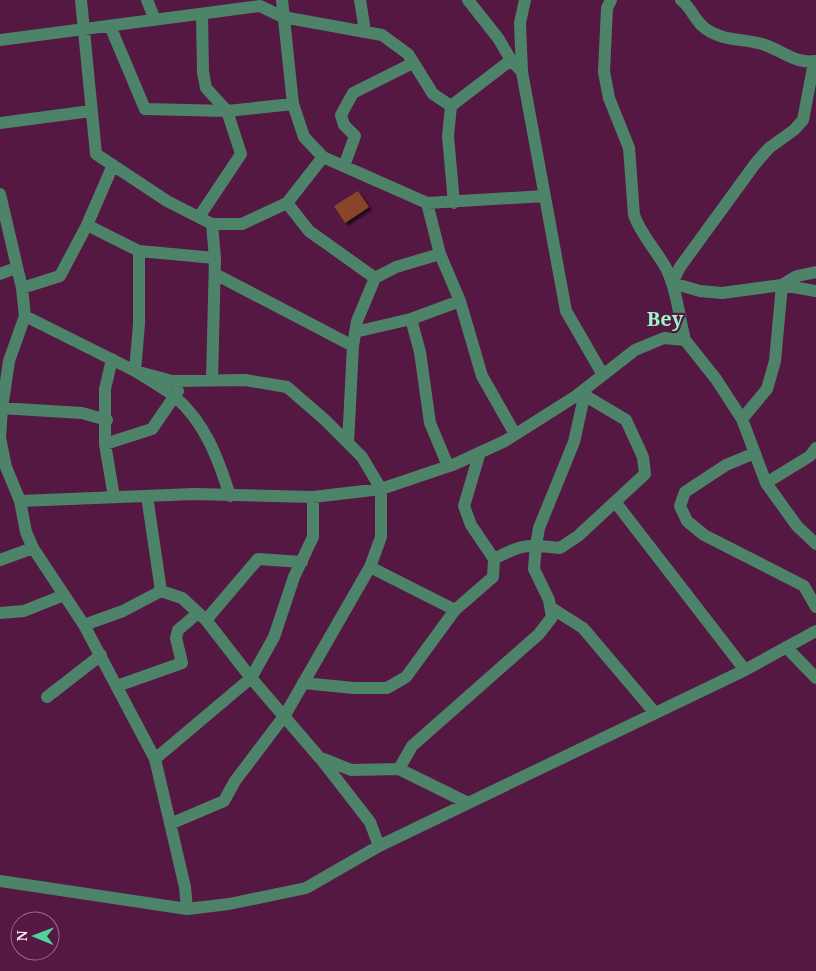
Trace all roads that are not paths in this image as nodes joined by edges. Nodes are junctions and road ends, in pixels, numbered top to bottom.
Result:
1 (81, 0) edge
2 (147, 0) edge
3 (282, 0) edge
4 (360, 0) edge
5 (468, 0) edge
6 (525, 0) edge
7 (611, 0) edge
8 (681, 0) edge
9 (257, 3) edge
10 (202, 15) junction
11 (283, 17) junction
12 (155, 20) junction
13 (110, 26) junction
14 (82, 29) junction
15 (365, 31) junction
16 (0, 40) edge
17 (511, 60) junction
18 (815, 61) edge
19 (414, 64) junction
20 (522, 72) junction
21 (293, 104) junction
22 (451, 106) junction
23 (91, 111) junction
24 (227, 111) junction
25 (0, 123) edge
26 (323, 157) junction
27 (113, 165) junction
28 (344, 166) junction
29 (0, 196) edge
30 (545, 196) junction
31 (454, 202) junction
32 (288, 203) junction
33 (427, 204) junction
34 (199, 218) junction
35 (212, 224) junction
36 (87, 225) junction
37 (139, 251) junction
38 (440, 254) junction
39 (215, 258) junction
40 (16, 268) junction
41 (816, 272) edge
42 (0, 274) edge
43 (215, 274) junction
44 (375, 278) junction
45 (672, 283) junction
46 (782, 285) junction
47 (22, 288) junction
48 (816, 291) edge
49 (460, 301) junction
50 (25, 316) junction
51 (411, 319) junction
52 (355, 332) junction
53 (685, 340) junction
54 (353, 346) junction
55 (112, 360) junction
56 (135, 371) junction
57 (603, 375) junction
58 (186, 380) junction
59 (212, 380) junction
60 (585, 392) junction
61 (174, 396) junction
62 (1, 408) edge
63 (742, 419) junction
64 (107, 420) junction
65 (515, 434) junction
66 (348, 443) junction
67 (105, 444) junction
68 (816, 448) edge
69 (480, 452) junction
70 (755, 453) junction
71 (448, 466) junction
72 (3, 467) edge
73 (766, 483) junction
74 (381, 489) junction
75 (147, 496) junction
76 (230, 496) junction
77 (114, 497) junction
78 (313, 497) junction
79 (20, 501) junction
80 (616, 503) junction
81 (816, 544) edge
82 (536, 545) junction
83 (33, 548) junction
84 (494, 559) junction
85 (0, 560) edge
86 (302, 562) junction
87 (370, 567) junction
88 (161, 591) junction
89 (64, 595) junction
90 (550, 607) junction
91 (816, 607) edge
92 (455, 610) junction
93 (0, 613) edge
94 (202, 616) junction
95 (84, 625) junction
96 (816, 631) edge
97 (786, 648) junction
98 (101, 655) junction
99 (745, 670) junction
100 (251, 678) junction
101 (816, 678) edge
102 (304, 684) junction
103 (117, 686) junction
104 (46, 697) dead end
105 (655, 713) junction
106 (285, 715) junction
107 (319, 757) junction
108 (155, 759) junction
109 (399, 769) junction
110 (468, 803) junction
111 (170, 824) junction
112 (379, 846) junction
113 (0, 882) edge
114 (187, 909) junction

1 - 14 street
2 - 12 street
3 - 11 street
4 - 15 street
5 - 17 street
6 - 20 street
7 - 45 street
8 - 18 street
9 - 10 street
9 - 11 street
10 - 12 street
10 - 24 street
11 - 15 street
11 - 21 street
12 - 13 street
13 - 14 street
13 - 24 street
14 - 16 street
14 - 23 street
15 - 19 street
17 - 20 street
17 - 22 street
18 - 45 street
19 - 22 street
19 - 28 street
20 - 30 street
21 - 24 street
21 - 26 street
22 - 31 street
23 - 25 street
23 - 27 street
24 - 34 street
26 - 28 street
26 - 32 street
27 - 34 street
27 - 36 street
28 - 33 street
29 - 40 street
30 - 31 street
30 - 57 street
31 - 33 street
32 - 35 street
32 - 44 street
33 - 38 street
34 - 35 street
35 - 39 street
36 - 37 street
36 - 47 street
37 - 39 street
37 - 56 street
38 - 44 street
38 - 49 street
39 - 43 street
40 - 42 street
40 - 47 street
41 - 46 street
43 - 54 street
43 - 59 street
44 - 52 street
45 - 46 street
45 - 53 street
46 - 48 street
46 - 63 street
47 - 50 street
49 - 51 street
49 - 65 street
50 - 55 street
50 - 62 street
51 - 52 street
51 - 71 street
52 - 54 street
53 - 57 street
53 - 63 street
54 - 66 street
55 - 56 street
55 - 64 street
56 - 58 street
56 - 61 street
57 - 60 street
58 - 59 street
58 - 61 street
59 - 66 street
60 - 65 street
60 - 80 street
60 - 82 street
61 - 67 street
61 - 76 street
62 - 64 street
62 - 72 street
63 - 70 street
64 - 67 street
65 - 69 street
66 - 74 street
67 - 77 street
68 - 73 street
69 - 71 street
69 - 84 street
70 - 73 street
70 - 91 street
71 - 74 street
72 - 79 street
73 - 81 street
74 - 78 street
74 - 87 street
75 - 76 street
75 - 77 street
75 - 88 street
76 - 78 street
77 - 79 street
78 - 86 street
79 - 83 street
80 - 82 street
80 - 99 street
82 - 84 street
82 - 90 street
83 - 85 street
83 - 89 street
84 - 92 street
86 - 94 street
86 - 100 street
87 - 92 street
87 - 102 street
88 - 94 street
88 - 95 street
89 - 93 street
89 - 95 street
90 - 105 street
90 - 109 street
92 - 102 street
94 - 100 street
94 - 103 street
95 - 98 street
96 - 97 street
97 - 99 street
97 - 101 street
98 - 103 street
98 - 104 street
99 - 105 street
100 - 106 street
100 - 108 street
102 - 106 street
103 - 108 street
105 - 110 street
106 - 107 street
106 - 111 street
107 - 109 street
107 - 112 street
108 - 111 street
109 - 110 street
110 - 112 street
111 - 114 street
112 - 114 street
113 - 114 street

